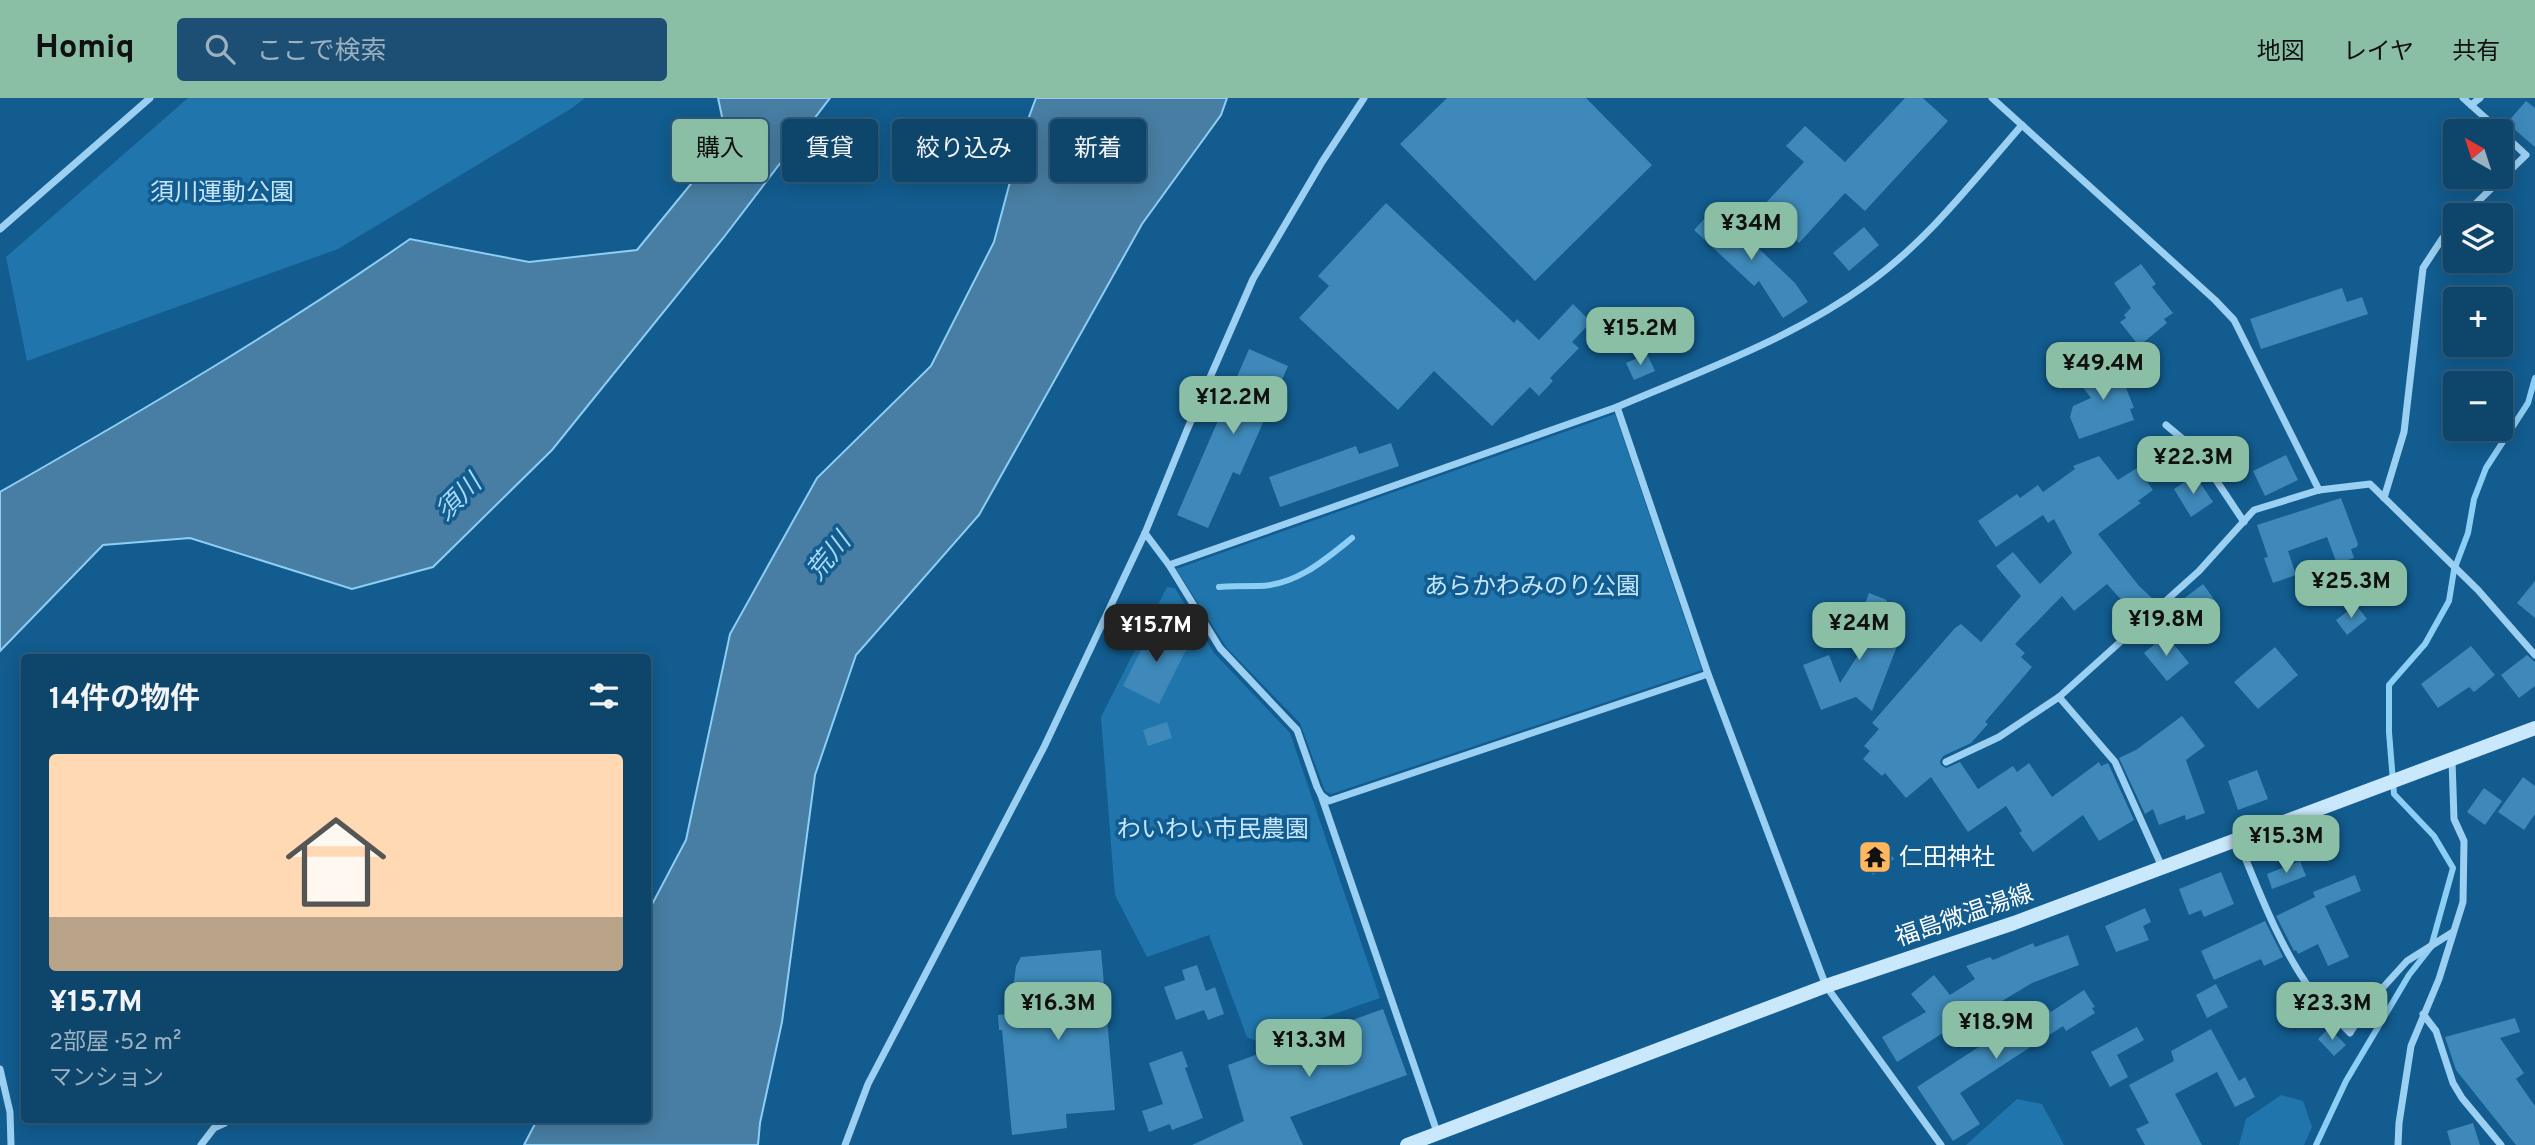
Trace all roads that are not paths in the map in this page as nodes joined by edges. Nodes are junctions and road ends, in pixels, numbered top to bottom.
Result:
1 (150, 98) edge
2 (1364, 98) edge
3 (1992, 98) edge
4 (2463, 98) edge
5 (2480, 98) edge
6 (2471, 105) junction
7 (2486, 119) edge
8 (2022, 125) junction
9 (2513, 144) edge
10 (2513, 168) edge
11 (2491, 189) edge
12 (2476, 203) edge
13 (0, 229) edge
14 (2443, 238) edge
15 (1617, 407) junction
16 (2166, 425) dead end
17 (2319, 491) junction
18 (2384, 498) junction
19 (2244, 522) junction
20 (1145, 533) junction
21 (1169, 565) junction
22 (2535, 655) edge
23 (1708, 674) junction
24 (2059, 697) junction
25 (2535, 728) edge
26 (2452, 760) junction
27 (1946, 762) dead end
28 (1321, 795) junction
29 (2238, 840) junction
30 (2162, 868) junction
31 (2454, 932) junction
32 (1826, 986) junction
33 (2423, 1014) junction
34 (0, 1069) edge
35 (9, 1108) junction
36 (0, 1111) edge
37 (225, 1123) dead end
38 (1437, 1132) junction
39 (1424, 1142) edge
40 (847, 1143) edge
41 (11, 1145) edge
42 (201, 1145) edge
43 (1407, 1145) edge
44 (1941, 1145) edge
45 (2398, 1145) edge
46 (2501, 1145) edge

1 - 13 street
2 - 20 street
3 - 8 street
4 - 6 street
5 - 6 street
6 - 7 street
8 - 15 street
8 - 17 street
9 - 10 street
11 - 12 street
14 - 18 street
15 - 21 street
15 - 23 street
16 - 19 street
17 - 18 street
17 - 19 street
18 - 22 street
19 - 24 street
20 - 21 street
20 - 40 street
21 - 28 street
23 - 28 street
23 - 32 street
24 - 27 street
24 - 30 street
25 - 26 main road, 福島微温湯線
26 - 29 main road, 福島微温湯線
26 - 31 street
28 - 38 street
29 - 30 main road, 福島微温湯線
29 - 31 street
30 - 32 main road, 福島微温湯線
31 - 33 street
32 - 38 main road, 福島微温湯線
32 - 44 street
33 - 45 street
33 - 46 street
34 - 35 street
35 - 36 street
35 - 41 street
37 - 42 street
38 - 39 main road, 福島微温湯線
39 - 43 main road, 福島微温湯線

